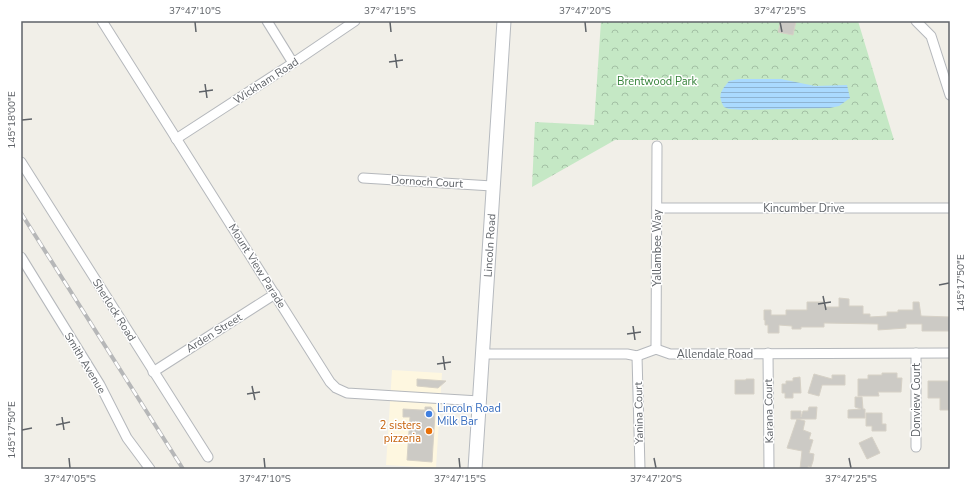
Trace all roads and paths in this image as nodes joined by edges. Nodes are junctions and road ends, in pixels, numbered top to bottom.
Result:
1 (102, 21) edge
2 (267, 21) edge
3 (355, 21) edge
4 (504, 21) edge
5 (916, 21) edge
6 (294, 63) junction
7 (950, 96) edge
8 (176, 139) junction
9 (657, 146) dead end
10 (21, 162) edge
11 (363, 178) dead end
12 (492, 186) junction
13 (657, 208) junction
14 (950, 208) edge
15 (21, 257) edge
16 (275, 294) junction
17 (656, 350) junction
18 (768, 353) junction
19 (916, 353) junction
20 (950, 353) edge
21 (482, 354) junction
22 (637, 356) junction
23 (153, 372) junction
24 (479, 401) junction
25 (916, 447) dead end
26 (208, 457) dead end
27 (150, 469) edge
28 (475, 469) edge
29 (640, 469) edge
30 (769, 469) edge

1 - 8 street, Mount View Parade
2 - 6 street
3 - 6 street, Wickham Road
4 - 12 main road, Lincoln Road
5 - 7 street
6 - 8 street, Wickham Road
8 - 16 street, Mount View Parade
9 - 13 street, Yallambee Way
10 - 23 street, Sherlock Road
11 - 12 street, Dornoch Court
12 - 21 main road, Lincoln Road
13 - 14 street, Kincumber Drive
13 - 17 street, Yallambee Way
15 - 27 street, Smith Avenue
16 - 23 street, Arden Street
16 - 24 street, Mount View Parade
17 - 18 street, Allendale Road
17 - 22 street, Allendale Road
18 - 19 street, Allendale Road
18 - 30 street, Karana Court
19 - 20 street, Allendale Road
19 - 25 street, Donview Court
21 - 22 street, Allendale Road
21 - 24 main road, Lincoln Road
22 - 29 street, Yanina Court
23 - 26 street, Sherlock Road
24 - 28 main road, Lincoln Road

